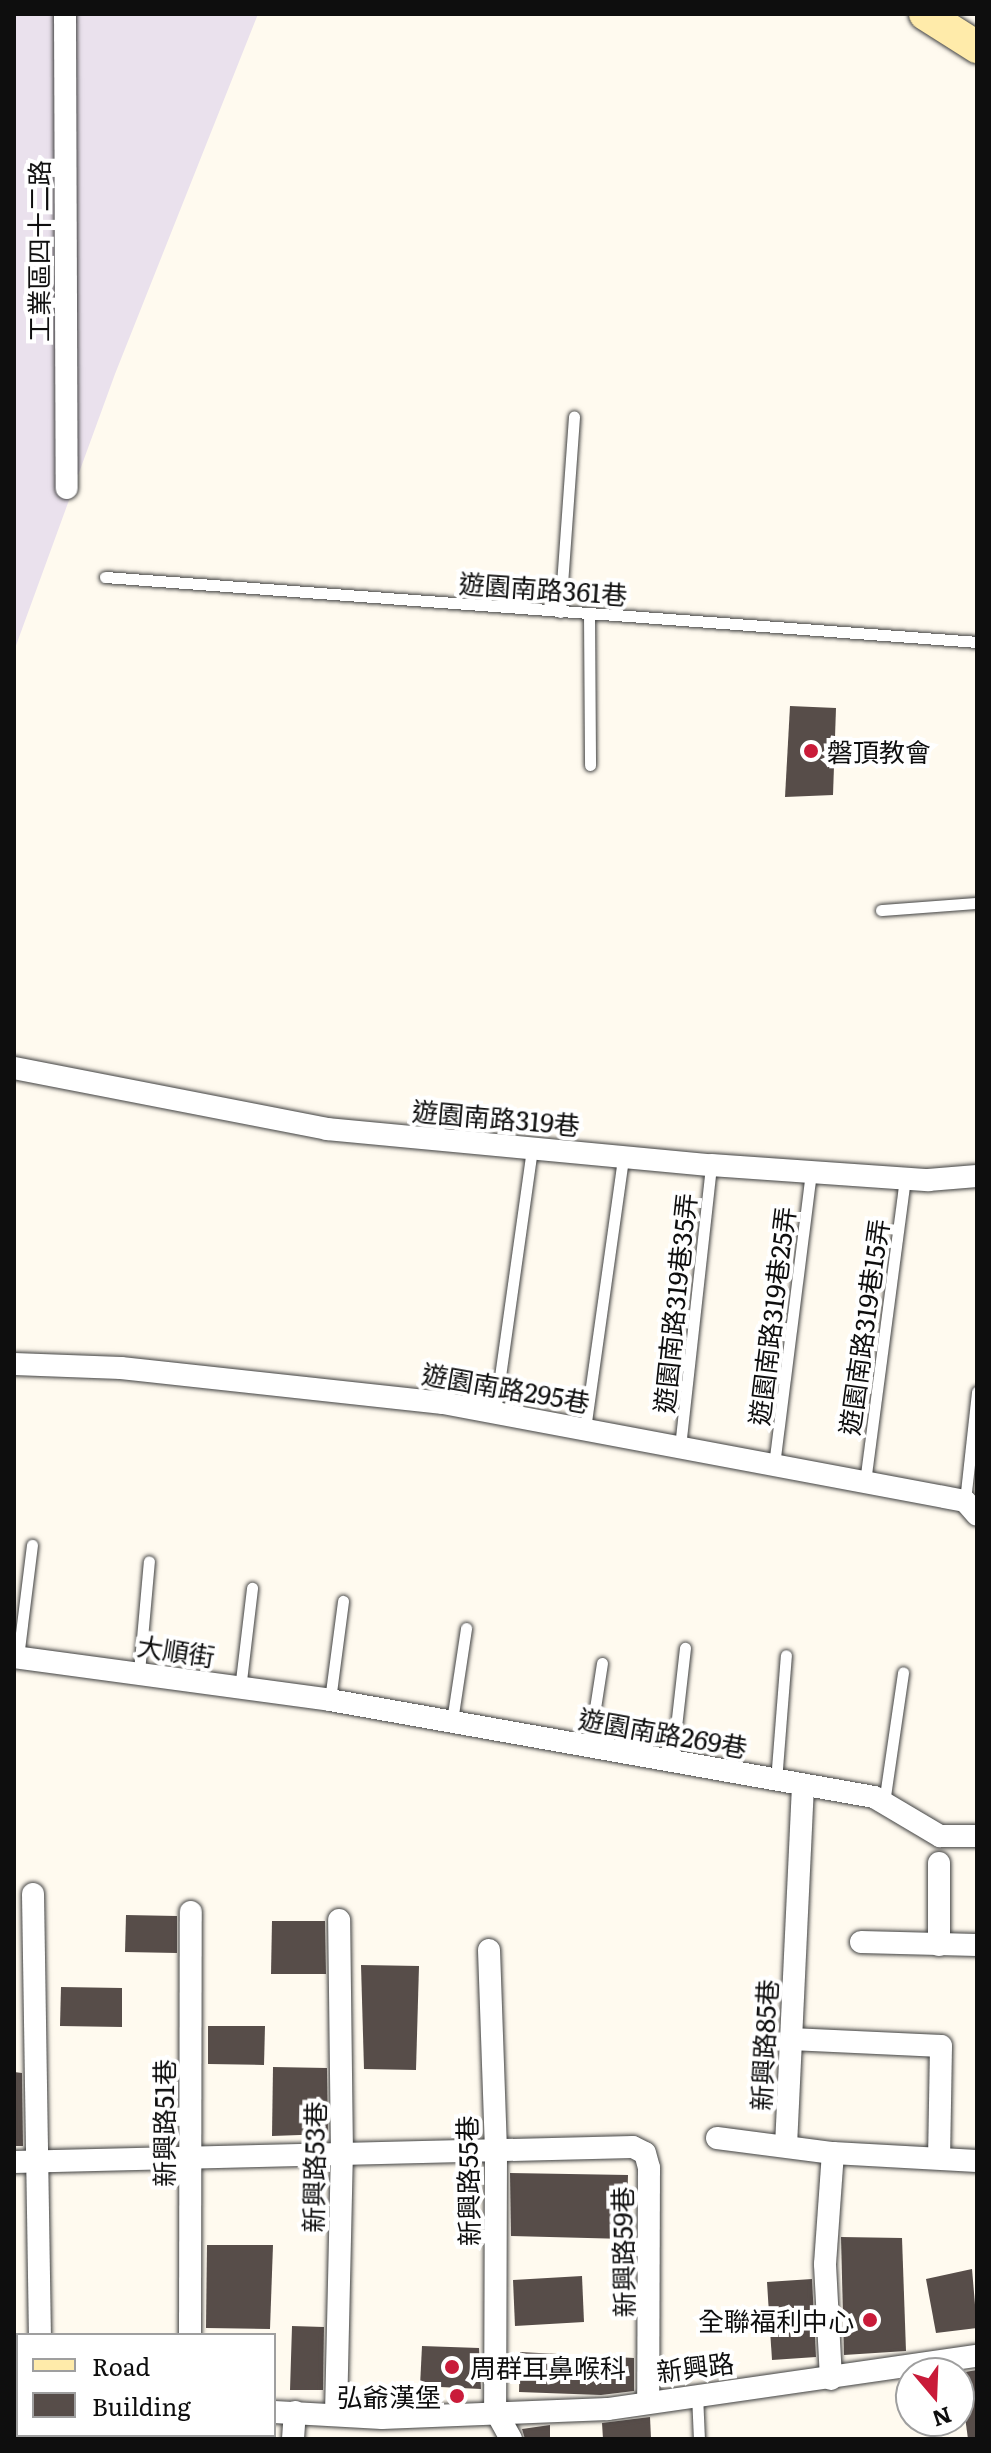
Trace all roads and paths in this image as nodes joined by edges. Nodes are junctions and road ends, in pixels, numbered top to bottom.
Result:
1 (65, 14) edge
2 (925, 14) edge
3 (977, 47) edge
4 (574, 416) dead end
5 (67, 488) dead end
6 (105, 577) dead end
7 (560, 612) junction
8 (589, 614) junction
9 (977, 642) edge
10 (590, 765) dead end
11 (977, 903) edge
12 (881, 910) dead end
13 (14, 1068) edge
14 (532, 1149) junction
15 (623, 1157) junction
16 (711, 1165) junction
17 (811, 1172) junction
18 (977, 1176) edge
19 (905, 1178) junction
20 (14, 1364) edge
21 (977, 1392) edge
22 (495, 1412) junction
23 (585, 1429) junction
24 (680, 1447) junction
25 (774, 1465) junction
26 (865, 1482) junction
27 (971, 1508) edge
28 (32, 1545) dead end
29 (149, 1561) dead end
30 (252, 1588) dead end
31 (343, 1601) dead end
32 (466, 1628) dead end
33 (685, 1648) dead end
34 (786, 1655) dead end
35 (16, 1657) edge
36 (602, 1663) dead end
37 (139, 1672) junction
38 (903, 1672) dead end
39 (240, 1689) junction
40 (330, 1700) junction
41 (452, 1721) junction
42 (589, 1747) junction
43 (672, 1763) junction
44 (776, 1781) junction
45 (803, 1786) junction
46 (884, 1803) junction
47 (977, 1836) edge
48 (939, 1863) dead end
49 (33, 1894) dead end
50 (191, 1912) dead end
51 (339, 1920) dead end
52 (861, 1942) dead end
53 (939, 1945) junction
54 (977, 1945) edge
55 (489, 1950) dead end
56 (791, 2039) junction
57 (717, 2138) dead end
58 (786, 2146) junction
59 (496, 2152) junction
60 (833, 2153) junction
61 (191, 2155) junction
62 (342, 2155) junction
63 (939, 2157) junction
64 (38, 2161) junction
65 (977, 2161) edge
66 (14, 2162) edge
67 (40, 2333) edge
68 (190, 2333) edge
69 (977, 2356) edge
70 (831, 2379) junction
71 (697, 2394) junction
72 (648, 2399) junction
73 (495, 2410) junction
74 (284, 2412) edge
75 (336, 2414) junction
76 (382, 2428) edge
77 (293, 2439) edge
78 (511, 2439) edge
79 (699, 2439) edge

1 - 5 street, 工業區四十二路
2 - 3 main road
4 - 7 lane
6 - 7 lane, 遊園南路361巷
7 - 8 lane, 遊園南路361巷
8 - 9 lane, 遊園南路361巷
8 - 10 lane
11 - 12 lane
13 - 14 street, 遊園南路319巷
14 - 15 street, 遊園南路319巷
14 - 22 lane
15 - 16 street, 遊園南路319巷
15 - 23 lane
16 - 17 street, 遊園南路319巷
16 - 24 lane, 遊園南路319巷35弄
17 - 19 street, 遊園南路319巷
17 - 25 lane, 遊園南路319巷25弄
18 - 19 street, 遊園南路319巷
19 - 26 lane, 遊園南路319巷15弄
20 - 22 street, 遊園南路295巷
21 - 27 lane
22 - 23 street, 遊園南路295巷
23 - 24 street, 遊園南路295巷
24 - 25 street, 遊園南路295巷
25 - 26 street, 遊園南路295巷
26 - 27 street, 遊園南路295巷
28 - 35 lane
29 - 37 lane
30 - 39 lane
31 - 40 lane
32 - 41 lane
33 - 43 lane
34 - 44 lane
35 - 37 street, 大順街
36 - 42 lane
37 - 39 street, 大順街
38 - 46 lane
39 - 40 street, 大順街
40 - 41 street, 遊園南路269巷
41 - 42 street, 遊園南路269巷
42 - 43 street, 遊園南路269巷
43 - 44 street, 遊園南路269巷
44 - 45 street, 遊園南路269巷
45 - 46 street, 遊園南路269巷
45 - 56 street, 新興路85巷
46 - 47 street, 遊園南路269巷
48 - 53 street
49 - 64 street
50 - 61 street, 新興路51巷
51 - 62 street, 新興路53巷
52 - 53 street
53 - 54 street
55 - 59 street, 新興路55巷
56 - 58 street, 新興路85巷
56 - 63 street
57 - 58 street
58 - 60 street
59 - 62 street
59 - 72 street, 新興路59巷
59 - 73 street, 新興路55巷
60 - 63 street
60 - 70 street
61 - 62 street
61 - 64 street
61 - 68 street, 新興路51巷
62 - 75 street, 新興路53巷
63 - 65 street
64 - 66 street
64 - 67 street
69 - 70 street, 新興路
70 - 71 street, 新興路
71 - 72 street, 新興路
71 - 79 lane
72 - 73 street, 新興路
73 - 76 street, 新興路
73 - 78 street
74 - 75 street, 新興路
74 - 77 street
75 - 76 street, 新興路

